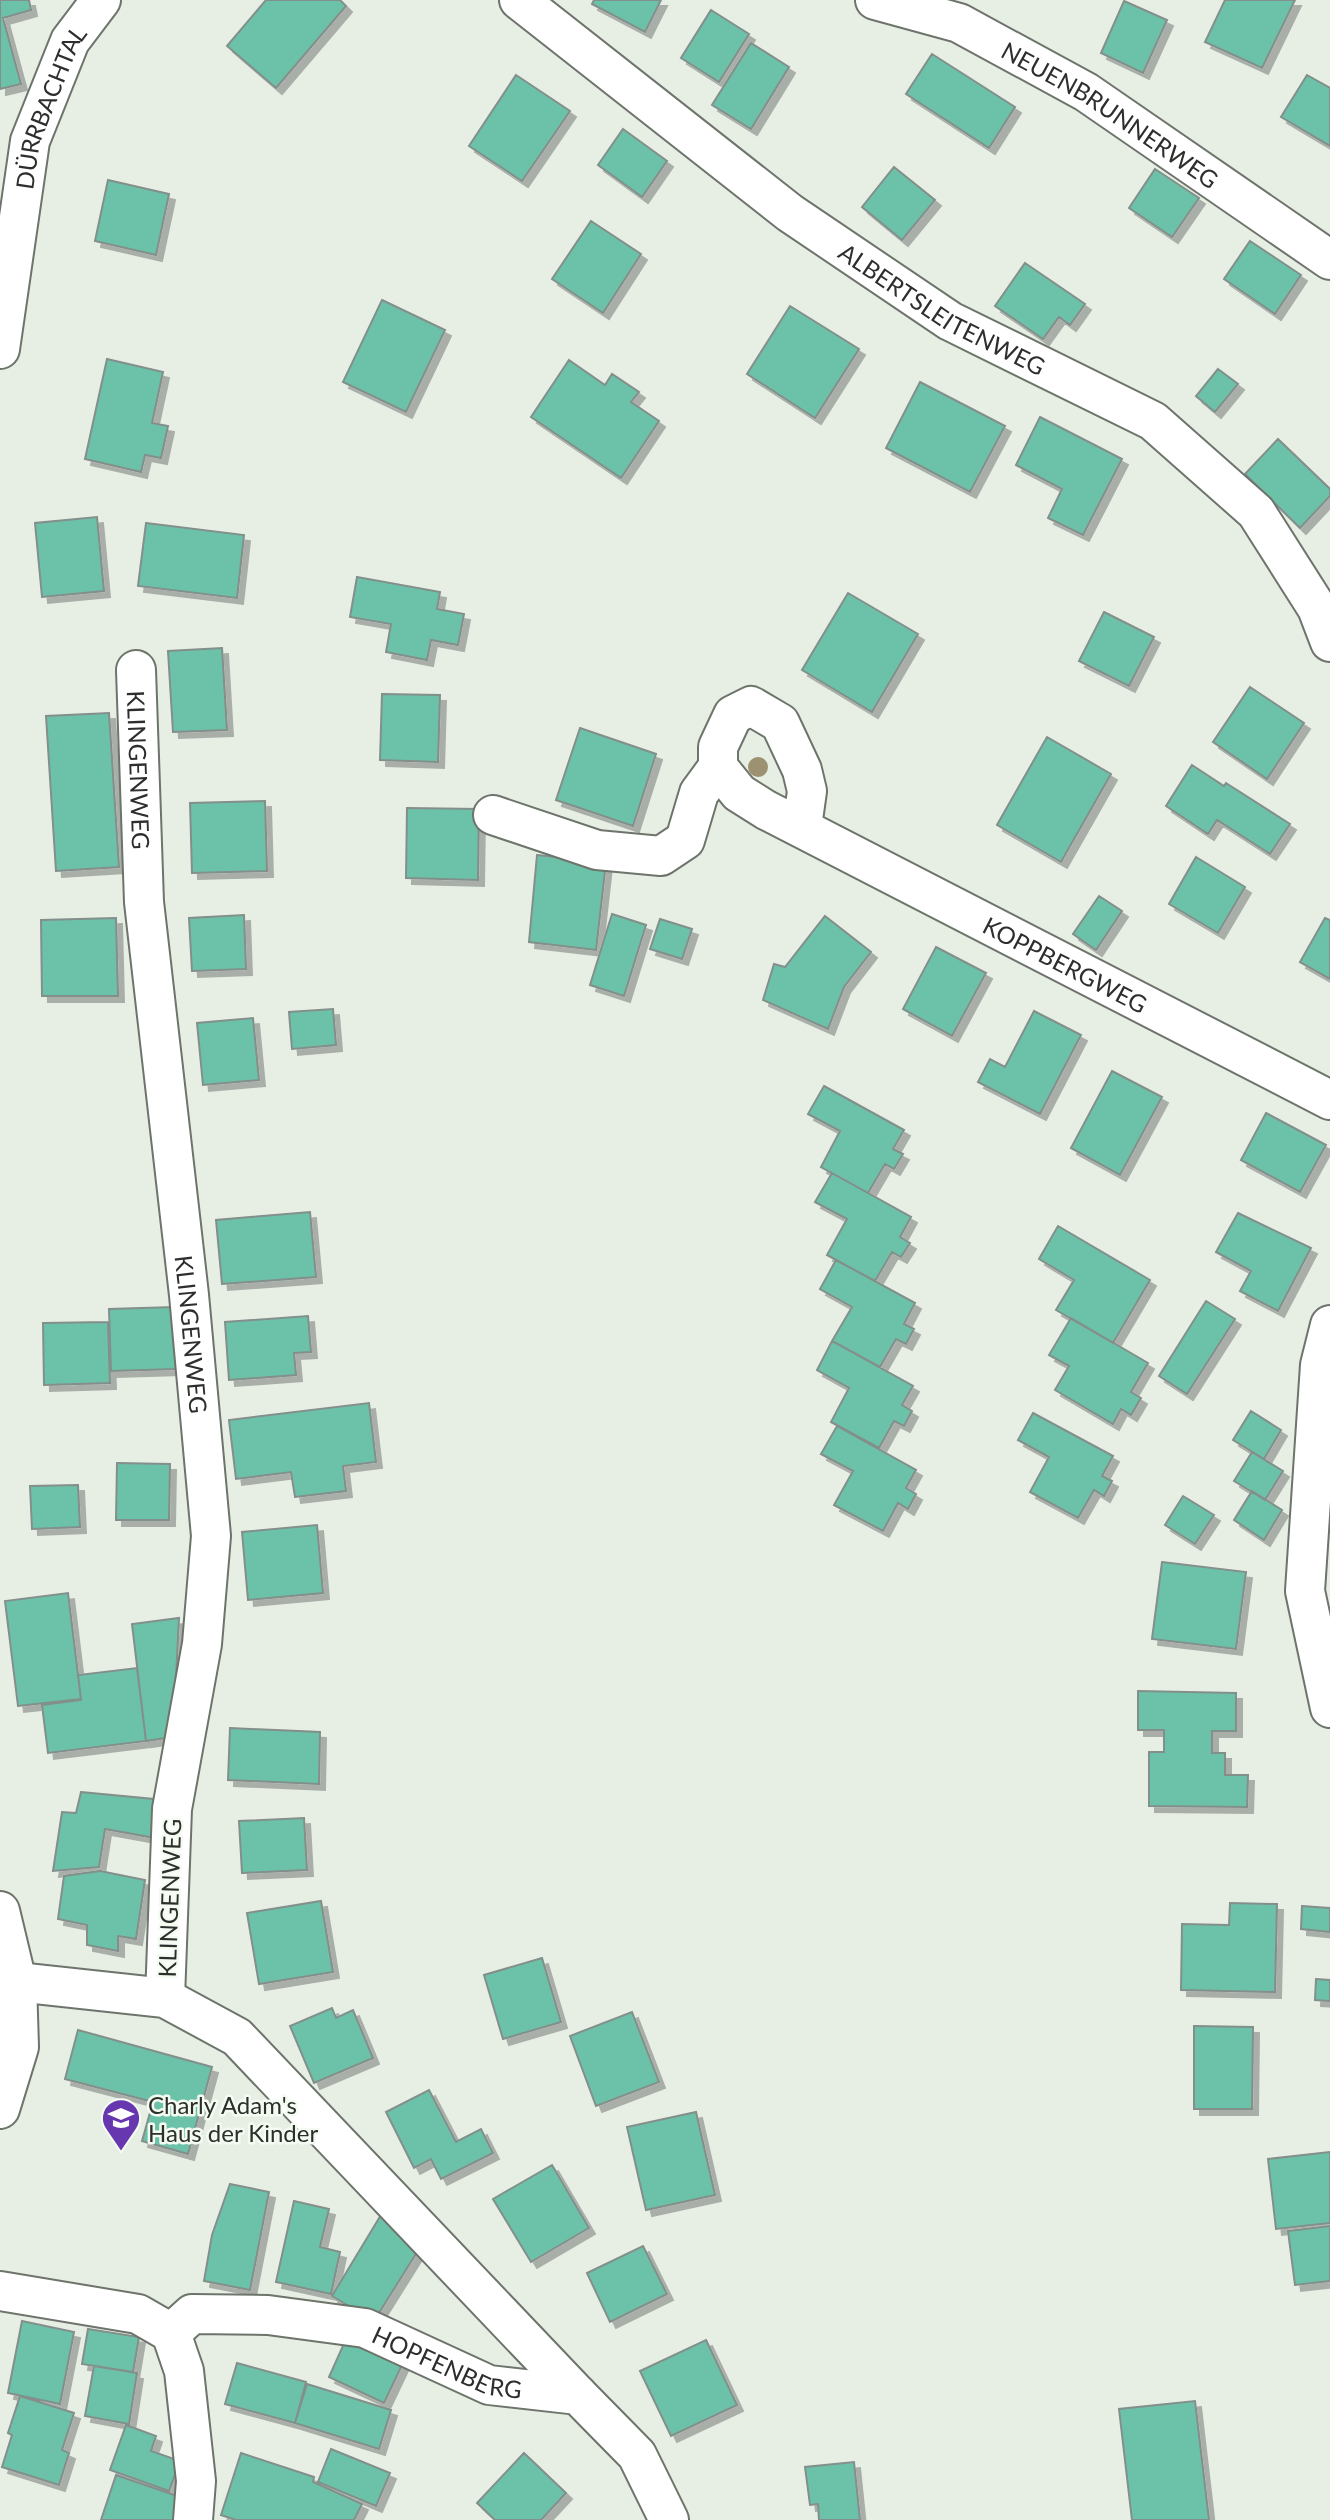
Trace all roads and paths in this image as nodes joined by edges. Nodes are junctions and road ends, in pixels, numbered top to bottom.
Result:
1 (101, 0) edge
2 (519, 0) edge
3 (875, 0) edge
4 (15, 146) edge
5 (1330, 260) edge
6 (3, 296) edge
7 (0, 349) edge
8 (1330, 642) edge
9 (136, 670) dead end
10 (718, 767) junction
11 (494, 815) dead end
12 (802, 827) junction
13 (1330, 1100) edge
14 (1330, 1325) edge
15 (1330, 1708) edge
16 (0, 1912) edge
17 (17, 1982) junction
18 (165, 1998) junction
19 (0, 2109) edge
20 (0, 2291) edge
21 (171, 2333) junction
22 (578, 2395) junction
23 (193, 2520) edge
24 (669, 2520) edge

1 - 4 street, DÜRRBACHTAL
2 - 8 street, ALBERTSLEITENWEG
3 - 5 street, NEUENBRUNNERWEG
4 - 6 street, DÜRRBACHTAL
6 - 7 street, DÜRRBACHTAL
9 - 18 street, KLINGENWEG
10 - 11 street
10 - 12 street, KOPPBERGWEG
10 - 12 street
12 - 13 street, KOPPBERGWEG
14 - 15 street
16 - 17 street
17 - 18 street, KLINGENWEG
17 - 19 street
18 - 22 street, KLINGENWEG
20 - 21 street
21 - 22 street, HOPFENBERG
21 - 23 street
22 - 24 street

